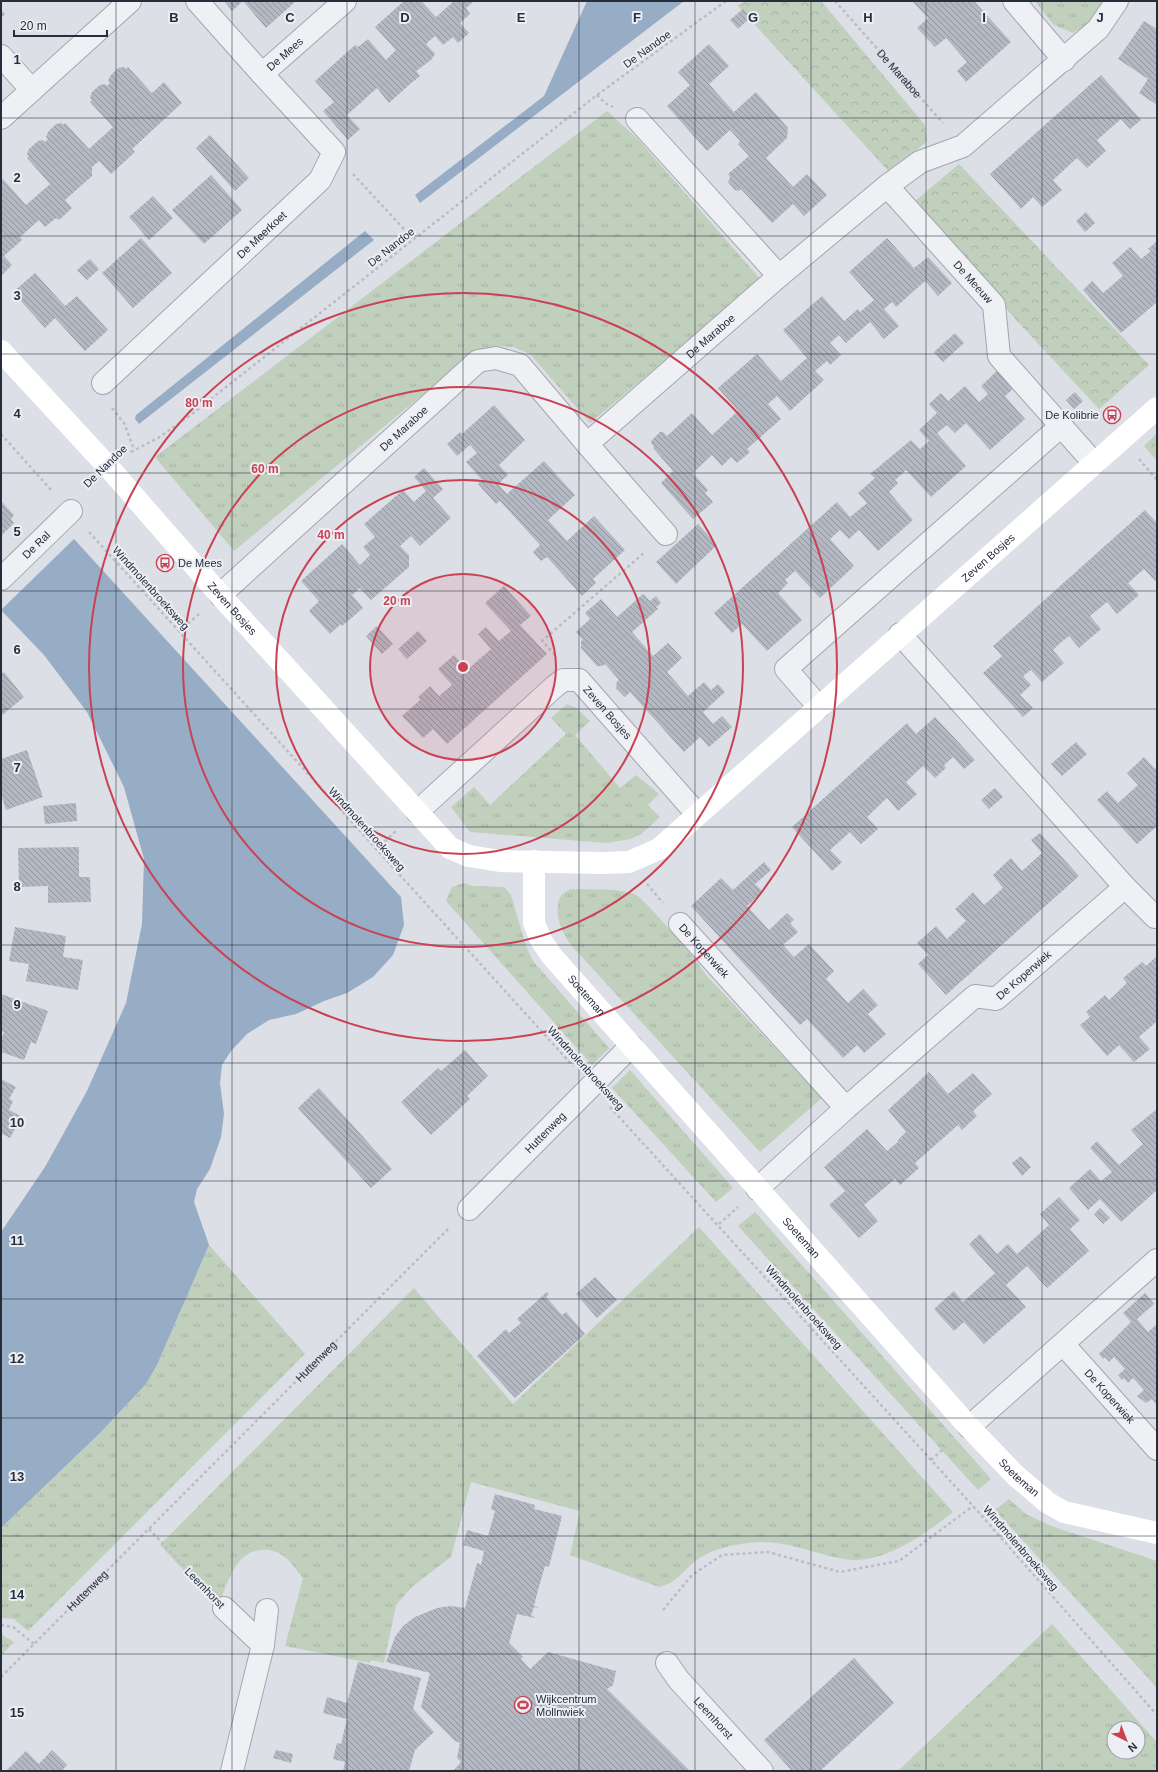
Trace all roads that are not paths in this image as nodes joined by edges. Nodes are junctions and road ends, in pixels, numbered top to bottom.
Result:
1 (130, 1) edge
2 (196, 1) edge
3 (345, 1) edge
4 (1014, 1) edge
5 (1117, 1) edge
6 (1, 56) edge
7 (1064, 60) junction
8 (262, 74) junction
9 (32, 90) junction
10 (1, 118) edge
11 (637, 119) dead end
12 (887, 186) junction
13 (779, 276) junction
14 (1, 350) edge
15 (103, 383) road end
16 (1157, 408) edge
17 (1061, 426) junction
18 (587, 444) junction
19 (1094, 463) junction
20 (71, 511) road end
21 (666, 534) road end
22 (1, 579) edge
23 (220, 595) junction
24 (900, 634) junction
25 (819, 707) junction
26 (417, 812) junction
27 (697, 814) junction
28 (534, 861) junction
29 (1125, 887) junction
30 (1157, 917) edge
31 (680, 924) road end
32 (631, 1046) junction
33 (846, 1108) junction
34 (757, 1189) junction
35 (469, 1209) road end
36 (1157, 1260) edge
37 (1063, 1344) junction
38 (969, 1427) junction
39 (1157, 1449) edge
40 (1157, 1533) edge
41 (224, 1608) road end
42 (267, 1610) dead end
43 (263, 1645) junction
44 (667, 1663) dead end
45 (232, 1771) edge
46 (762, 1771) edge

1 - 9 street
2 - 8 street, De Mees
3 - 8 street, De Mees
4 - 7 street
5 - 7 street, De Maraboe
6 - 9 street
7 - 12 street, De Maraboe
8 - 15 street, De Meerkoet
9 - 10 street
11 - 13 street
12 - 13 street, De Maraboe
12 - 17 street, De Meeuw
13 - 18 street, De Maraboe
14 - 23 street, Zeven Bosjes
16 - 19 street, Zeven Bosjes
17 - 19 street, De Meeuw
17 - 25 street
18 - 21 street, De Maraboe
18 - 23 street, De Maraboe
19 - 24 street, Zeven Bosjes
20 - 22 street, De Ral
23 - 26 street, Zeven Bosjes
24 - 25 street, Zeven Bosjes
24 - 29 street
25 - 27 street, Zeven Bosjes
26 - 27 street, Zeven Bosjes
26 - 28 street, Zeven Bosjes
27 - 28 street, Zeven Bosjes
28 - 32 street, Soeteman
29 - 30 street
29 - 33 street, De Koperwiek
31 - 33 street, De Koperwiek
32 - 34 street, Soeteman
32 - 35 street, Huttenweg
33 - 34 street, De Koperwiek
34 - 38 street, Soeteman
36 - 37 street
37 - 38 street
37 - 39 street, De Koperwiek
38 - 40 street, Soeteman
41 - 43 street, Leemhorst
42 - 43 street
43 - 45 street
44 - 46 street, Leemhorst

